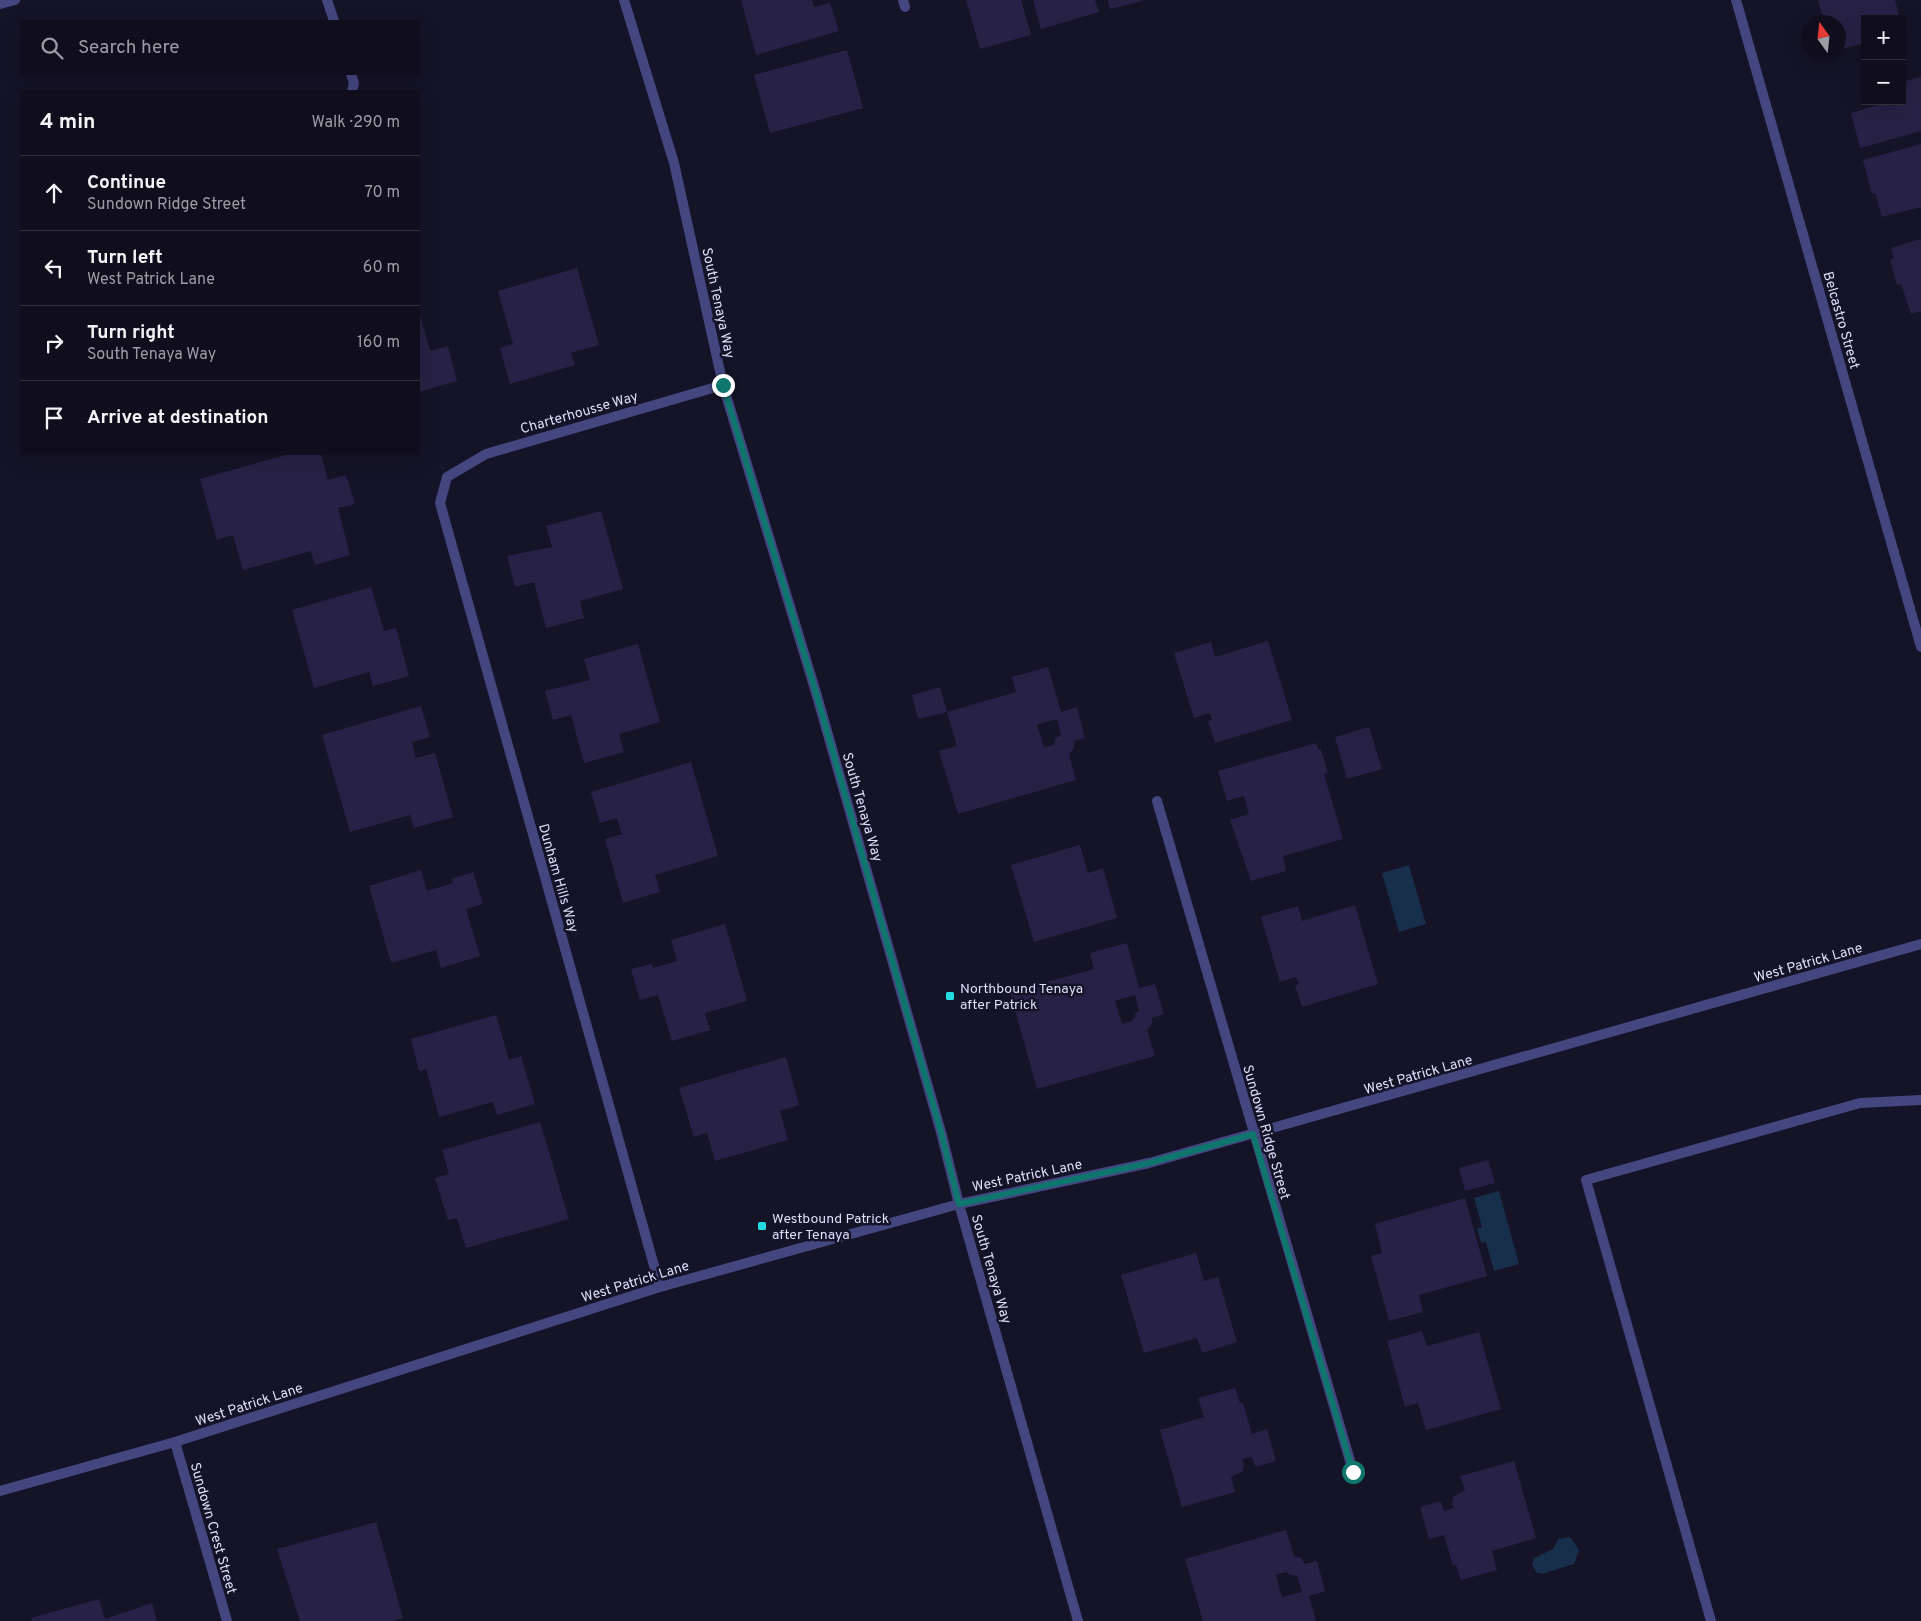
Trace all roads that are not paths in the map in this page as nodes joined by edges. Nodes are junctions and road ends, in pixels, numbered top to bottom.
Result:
1 (15, 0) edge
2 (327, 0) edge
3 (624, 0) edge
4 (1736, 0) edge
5 (0, 4) edge
6 (334, 20) edge
7 (351, 75) edge
8 (352, 90) edge
9 (723, 385) junction
10 (448, 477) joint
11 (1921, 648) edge
12 (1157, 800) dead end
13 (1921, 944) edge
14 (1921, 1100) edge
15 (1253, 1134) junction
16 (959, 1204) junction
17 (660, 1287) junction
18 (175, 1442) junction
19 (1353, 1472) dead end
20 (0, 1491) edge
21 (226, 1621) edge
22 (1078, 1621) edge
23 (1711, 1621) edge

1 - 5 street
2 - 6 street
3 - 9 street, South Tenaya Way
4 - 11 street, Belcastro Street
7 - 8 street
9 - 10 street, Charterhousse Way
9 - 16 street, South Tenaya Way
10 - 17 street, Dunham Hills Way
12 - 15 street, Sundown Ridge Street
13 - 15 street, West Patrick Lane
14 - 23 street
15 - 16 street, West Patrick Lane
15 - 19 street, Sundown Ridge Street
16 - 17 street, West Patrick Lane
16 - 22 street, South Tenaya Way
17 - 18 street, West Patrick Lane
18 - 20 street, West Patrick Lane
18 - 21 street, Sundown Crest Street

